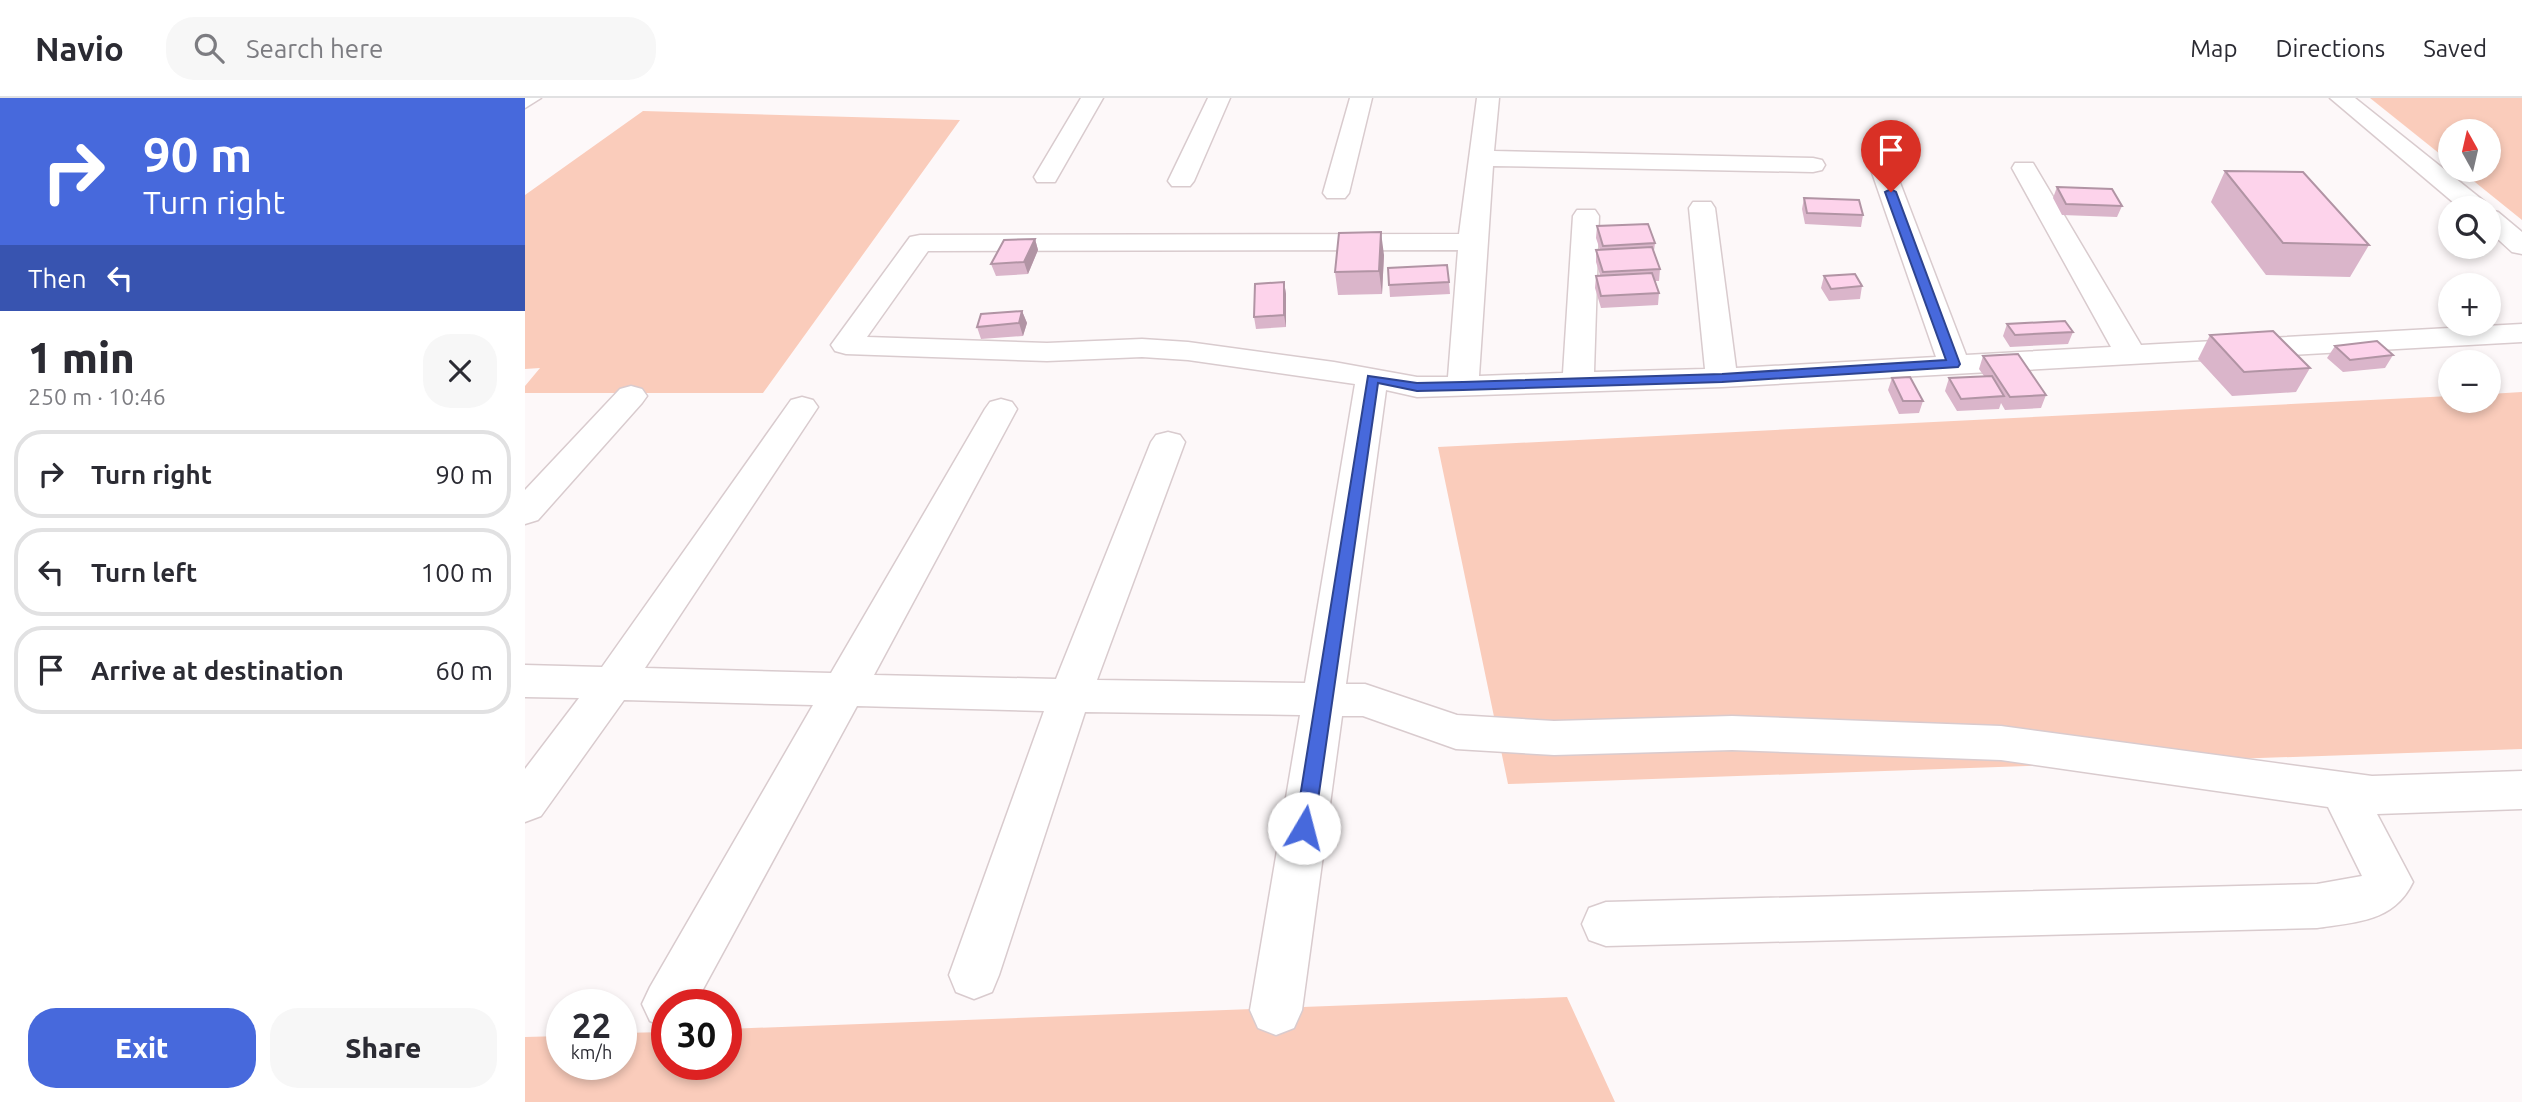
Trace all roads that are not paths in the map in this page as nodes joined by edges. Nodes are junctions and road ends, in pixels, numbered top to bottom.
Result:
1 (530, 98) edge
2 (1092, 98) edge
3 (1219, 98) edge
4 (1361, 98) edge
5 (1488, 98) edge
6 (2341, 98) edge
7 (525, 101) edge
8 (1483, 158) junction
9 (1813, 164) dead end
10 (1882, 167) dead end
11 (2024, 168) dead end
12 (1046, 177) dead end
13 (1181, 181) dead end
14 (1336, 193) dead end
15 (2461, 196) edge
16 (1702, 208) dead end
17 (1586, 216) dead end
18 (2501, 228) edge
19 (1472, 242) junction
20 (2522, 246) edge
21 (2522, 333) edge
22 (2130, 354) junction
23 (1954, 364) junction
24 (1372, 378) junction
25 (1722, 378) junction
26 (1578, 382) junction
27 (1463, 386) junction
28 (631, 396) dead end
29 (802, 407) dead end
30 (1001, 409) dead end
31 (1168, 442) dead end
32 (525, 512) edge
33 (525, 681) edge
34 (612, 685) junction
35 (846, 690) junction
36 (1070, 696) junction
37 (1324, 697) junction
38 (2522, 790) edge
39 (2342, 791) junction
40 (525, 803) edge
41 (1606, 924) dead end
42 (974, 975) dead end
43 (677, 989) edge
44 (1276, 1010) dead end

1 - 7 street
2 - 12 street
3 - 13 street
4 - 14 street
5 - 8 street
6 - 15 street
8 - 9 street
8 - 19 street
10 - 23 street
11 - 22 street
16 - 25 street
17 - 26 street
18 - 20 street
19 - 24 street
19 - 27 street
21 - 22 street
22 - 23 street
23 - 25 street
24 - 27 street
24 - 37 street
25 - 26 street
26 - 27 street
28 - 32 street
29 - 34 street
30 - 35 street
31 - 36 street
33 - 34 street
34 - 35 street
34 - 40 street
35 - 36 street
35 - 43 street
36 - 37 street
36 - 42 street
37 - 39 street
37 - 44 street
38 - 39 street
39 - 41 street

